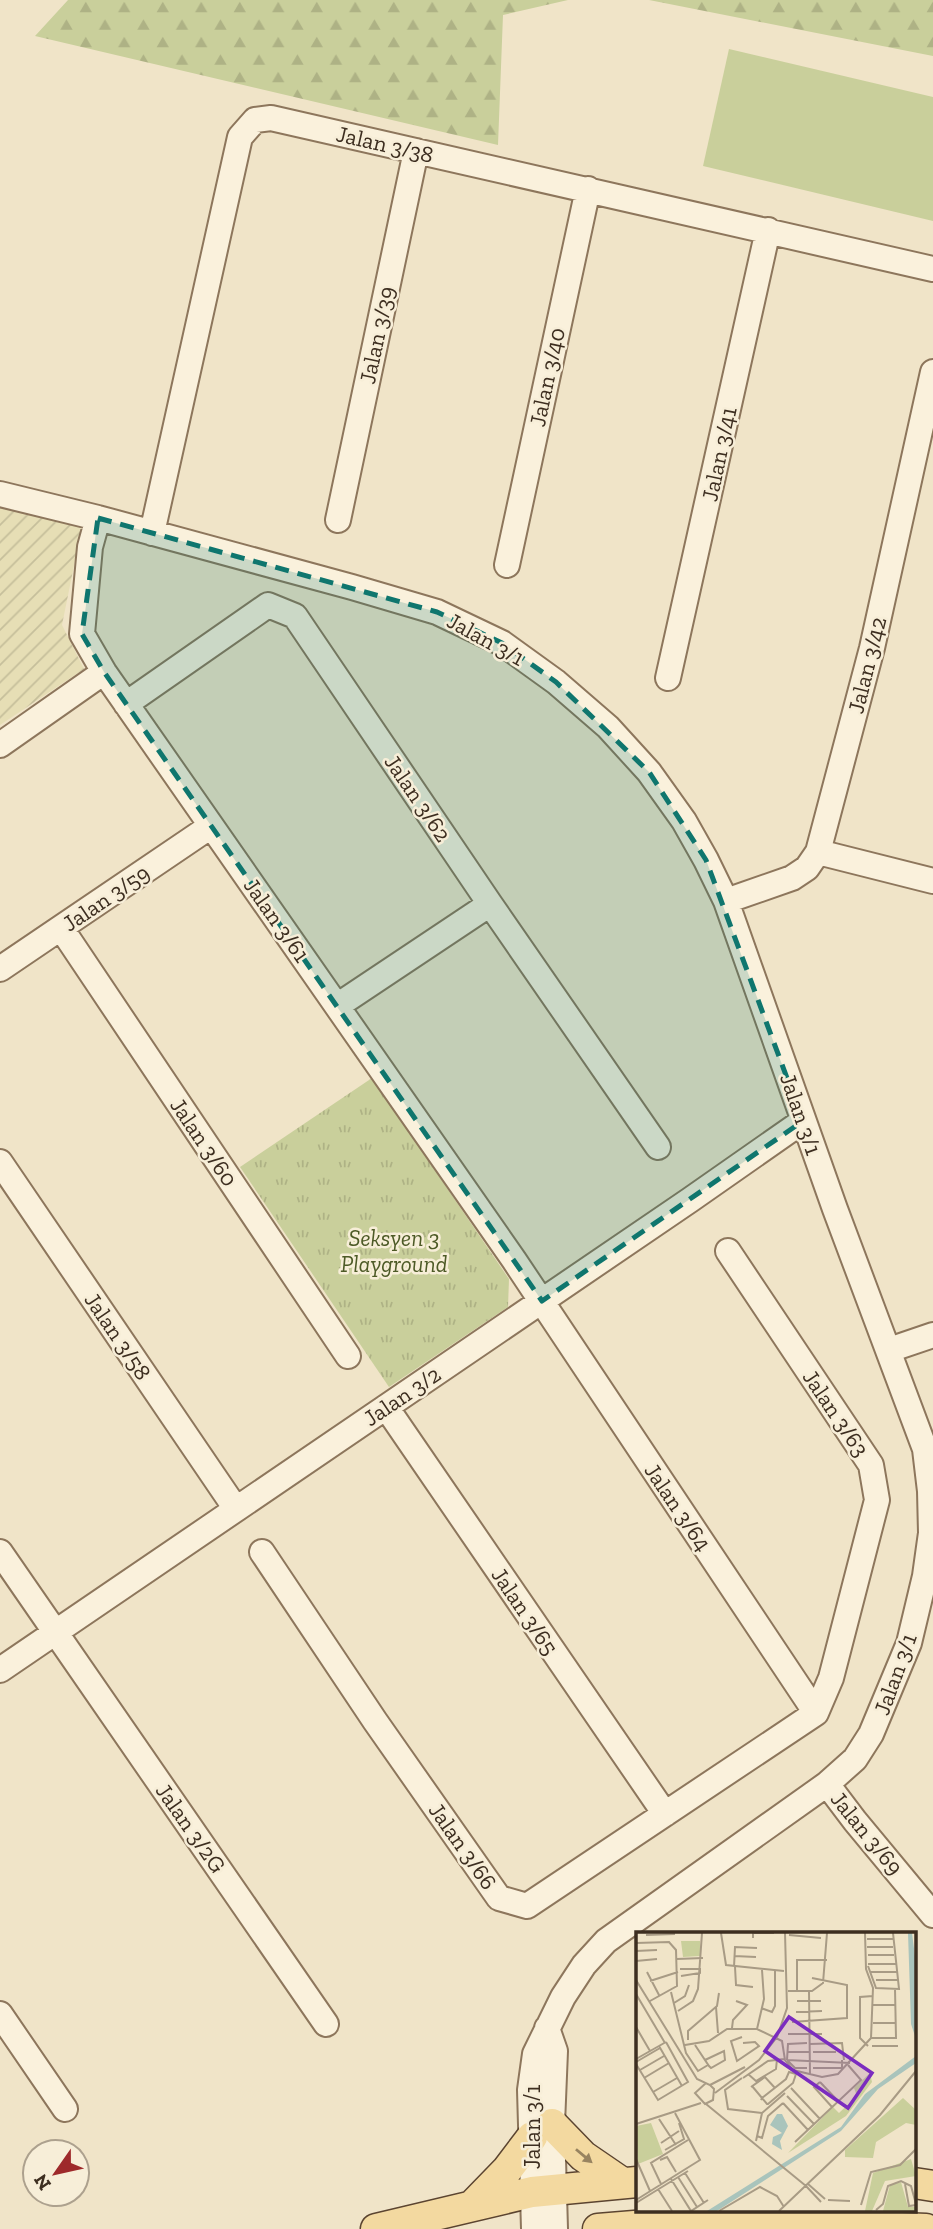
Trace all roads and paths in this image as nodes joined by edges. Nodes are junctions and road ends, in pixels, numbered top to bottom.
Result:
1 (415, 151) junction
2 (588, 189) junction
3 (768, 230) junction
4 (933, 269) edge
5 (933, 372) edge
6 (0, 494) edge
7 (98, 517) junction
8 (338, 520) dead end
9 (152, 533) junction
10 (507, 565) dead end
11 (104, 672) junction
12 (668, 678) dead end
13 (126, 704) junction
14 (0, 745) edge
15 (211, 826) junction
16 (818, 852) junction
17 (933, 881) edge
18 (726, 901) junction
19 (490, 904) junction
20 (61, 928) junction
21 (0, 969) edge
22 (337, 1006) junction
23 (803, 1121) junction
24 (658, 1147) dead end
25 (0, 1162) edge
26 (728, 1251) dead end
27 (542, 1301) junction
28 (933, 1335) edge
29 (889, 1350) junction
30 (348, 1356) dead end
31 (386, 1406) junction
32 (236, 1509) junction
33 (0, 1552) edge
34 (262, 1552) dead end
35 (55, 1632) junction
36 (0, 1670) edge
37 (816, 1713) junction
38 (827, 1784) junction
39 (665, 1814) junction
40 (933, 1915) edge
41 (0, 2014) edge
42 (326, 2024) dead end
43 (65, 2109) dead end
44 (542, 2131) junction
45 (629, 2182) edge
46 (543, 2191) junction
47 (473, 2206) junction
48 (629, 2228) edge
49 (376, 2229) edge
50 (534, 2229) edge
51 (555, 2229) edge
52 (598, 2229) edge
53 (926, 2229) edge

1 - 2 street, Jalan 3/38
1 - 8 street, Jalan 3/39
1 - 9 street, Jalan 3/38
2 - 3 street, Jalan 3/38
2 - 10 street, Jalan 3/40
3 - 4 street, Jalan 3/38
3 - 12 street, Jalan 3/41
5 - 16 street, Jalan 3/42
6 - 7 street, Jalan 3/1
7 - 9 street, Jalan 3/1
7 - 11 street, Jalan 3/61
9 - 18 street, Jalan 3/1
11 - 13 street, Jalan 3/61
11 - 14 street
13 - 15 street, Jalan 3/61
13 - 19 street, Jalan 3/62
15 - 20 street, Jalan 3/59
15 - 22 street, Jalan 3/61
16 - 17 street
16 - 18 street, Jalan 3/42
18 - 23 street, Jalan 3/1
19 - 22 street
19 - 24 street, Jalan 3/62
20 - 21 street, Jalan 3/59
20 - 30 street, Jalan 3/60
22 - 27 street, Jalan 3/61
23 - 27 street, Jalan 3/2
23 - 29 street, Jalan 3/1
25 - 32 street, Jalan 3/58
26 - 37 street, Jalan 3/63
27 - 31 street, Jalan 3/2
27 - 37 street, Jalan 3/64
28 - 29 street
29 - 38 street, Jalan 3/1
31 - 32 street, Jalan 3/2
31 - 39 street, Jalan 3/65
32 - 35 street, Jalan 3/2
33 - 35 street, Jalan 3/2G
34 - 39 street, Jalan 3/66
35 - 36 street, Jalan 3/2
35 - 42 street, Jalan 3/2G
37 - 39 street, Jalan 3/66
38 - 40 street, Jalan 3/69
38 - 44 street, Jalan 3/1
41 - 43 street
44 -> 45 main road
44 - 46 street, Jalan 3/1
44 - 47 main road
45 - 46 main road
46 - 47 main road
46 - 50 street, Jalan 3/1
46 - 51 street, Jalan 3/1
47 - 49 main road
48 - 52 main road
48 - 53 main road

